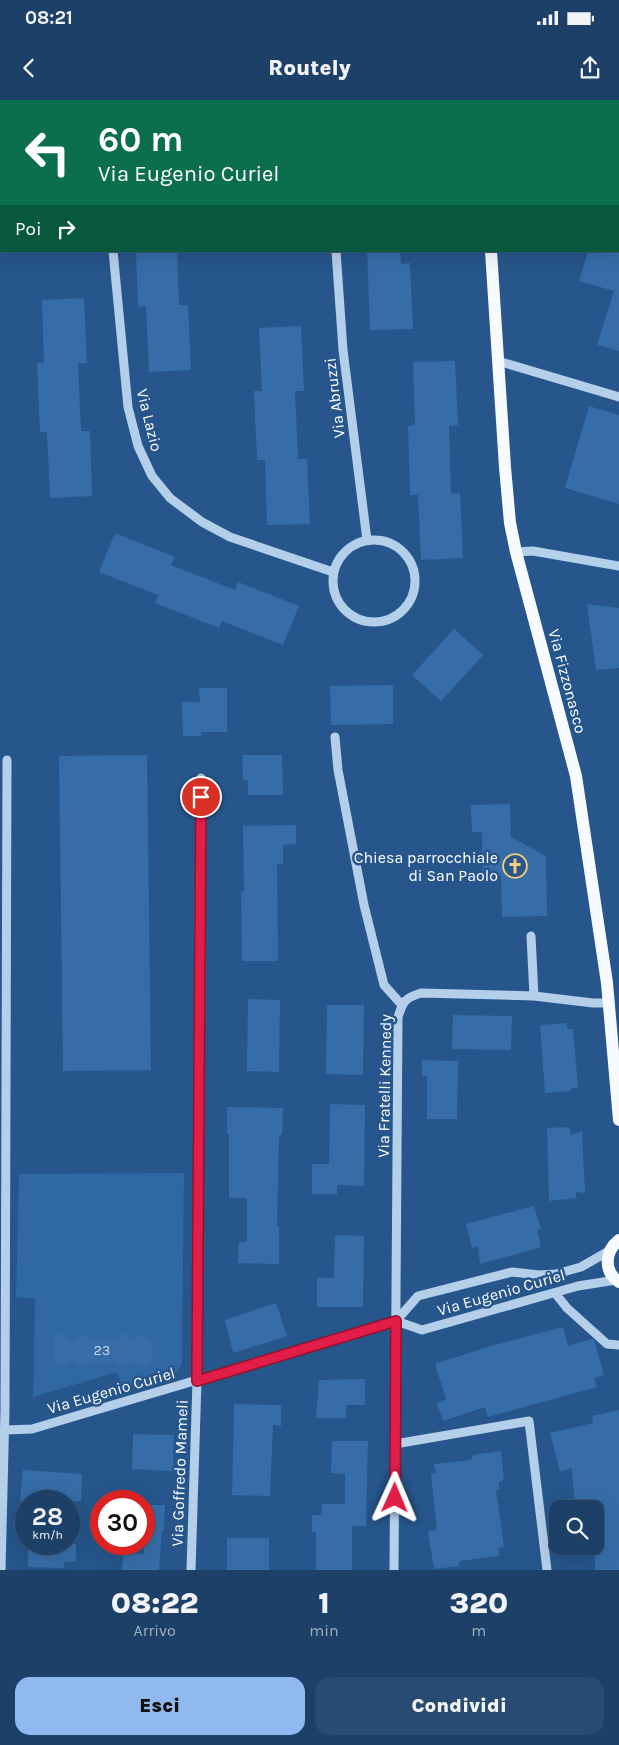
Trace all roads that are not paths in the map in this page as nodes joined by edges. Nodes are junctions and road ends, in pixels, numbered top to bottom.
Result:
1 (113, 252) edge
2 (336, 252) edge
3 (491, 252) edge
4 (498, 361) junction
5 (619, 397) edge
6 (367, 540) junction
7 (516, 552) junction
8 (619, 566) edge
9 (333, 572) junction
10 (335, 737) dead end
11 (7, 760) dead end
12 (201, 778) dead end
13 (531, 936) dead end
14 (534, 996) junction
15 (610, 1003) junction
16 (402, 1005) junction
17 (619, 1120) edge
18 (619, 1240) edge
19 (609, 1251) junction
20 (3, 1252) edge
21 (618, 1281) edge
22 (555, 1293) junction
23 (396, 1321) junction
24 (619, 1345) edge
25 (197, 1381) junction
26 (5, 1430) junction
27 (395, 1444) junction
28 (2, 1482) edge
29 (0, 1570) edge
30 (190, 1570) edge
31 (394, 1570) edge
32 (547, 1570) edge

1 - 9 street, Via Lazio
2 - 6 street, Via Abruzzi
3 - 4 main road, Via Fizzonasco
4 - 5 street
4 - 7 main road, Via Fizzonasco
6 - 9 street
6 - 9 street
7 - 8 street
7 - 15 main road, Via Fizzonasco
10 - 16 street
11 - 20 street
12 - 25 street, Via Goffredo Mameli
13 - 14 street
14 - 15 street, Via Fratelli Kennedy
14 - 16 street, Via Fratelli Kennedy
15 - 17 main road, Via Fizzonasco
16 - 23 street, Via Fratelli Kennedy
18 - 19 main road
19 - 21 main road
19 - 23 street, Via Eugenio Curiel
20 - 26 street
21 - 22 street, Via Eugenio Curiel
22 - 23 street, Via Eugenio Curiel
22 - 24 street
23 - 25 street, Via Eugenio Curiel
23 - 27 street, Via Fratelli Kennedy
25 - 26 street, Via Eugenio Curiel
25 - 30 street, Via Goffredo Mameli
26 - 28 street
27 - 31 street, Via Fratelli Kennedy
27 - 32 street
28 - 29 street

